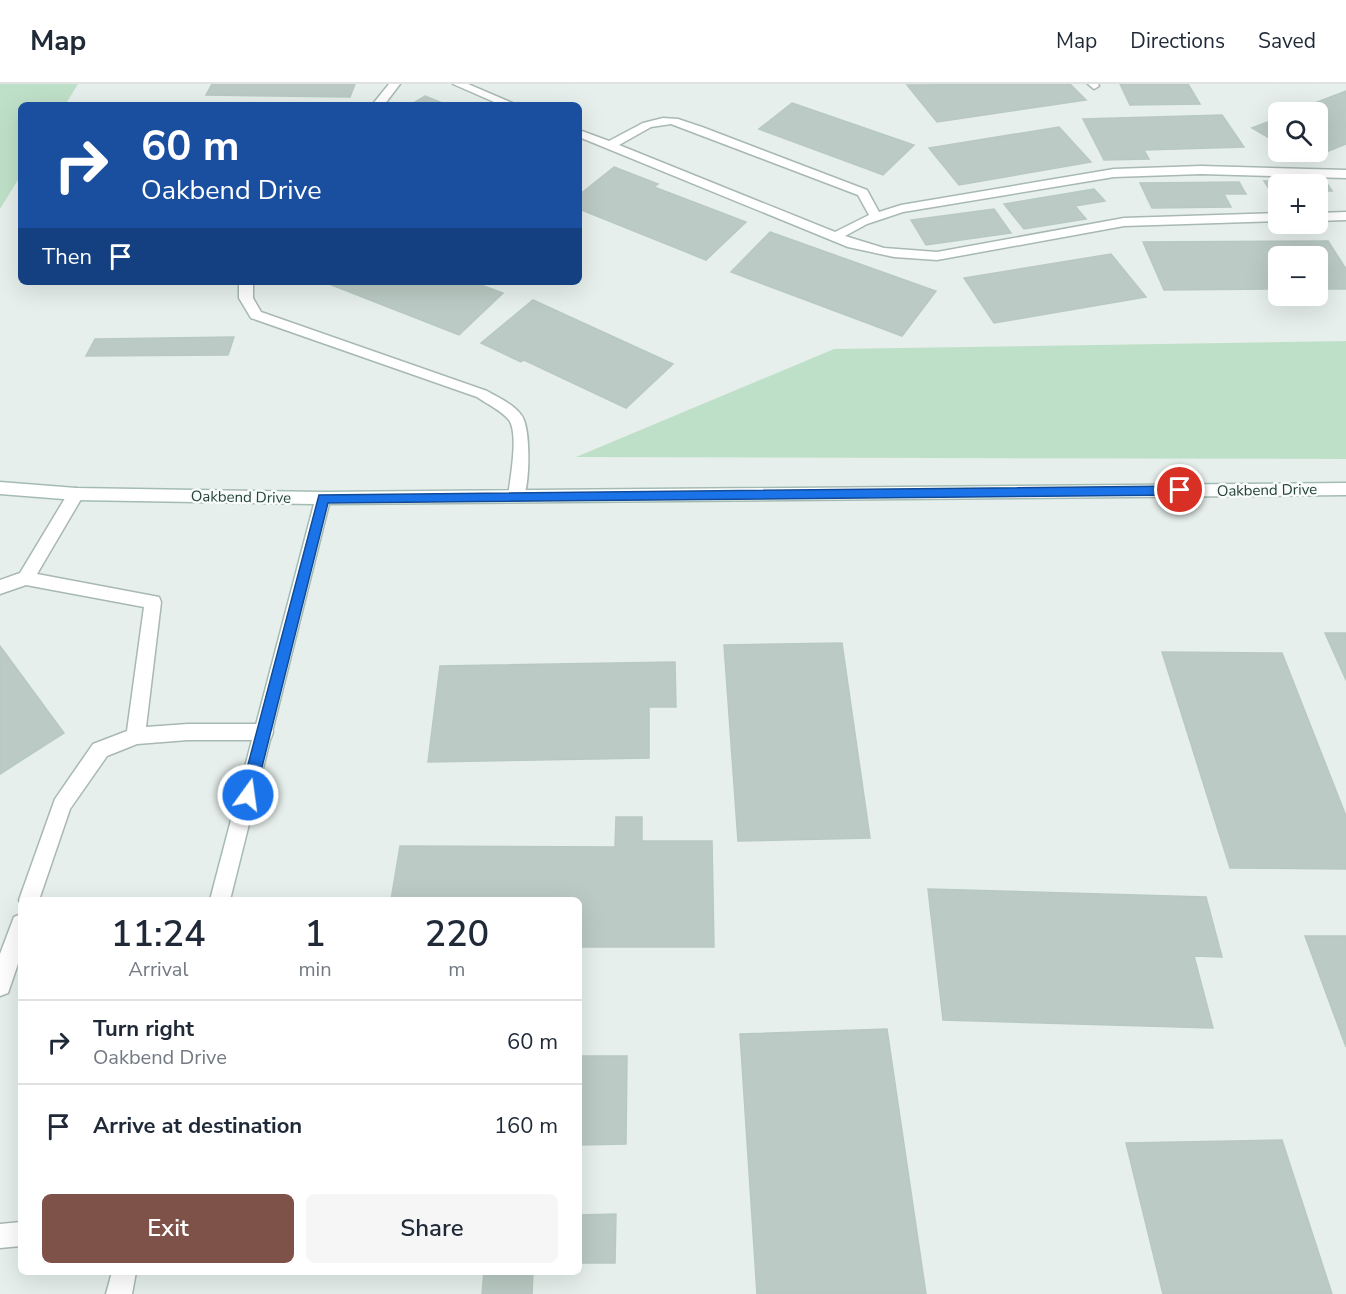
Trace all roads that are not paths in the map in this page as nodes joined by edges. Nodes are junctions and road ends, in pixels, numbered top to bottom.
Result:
1 (395, 84) edge
2 (458, 84) edge
3 (380, 102) edge
4 (503, 102) edge
5 (582, 134) edge
6 (610, 145) junction
7 (1346, 174) edge
8 (1346, 216) edge
9 (876, 217) junction
10 (1268, 217) edge
11 (1328, 217) edge
12 (835, 237) junction
13 (246, 285) edge
14 (0, 488) edge
15 (1346, 489) edge
16 (76, 494) junction
17 (516, 497) junction
18 (323, 498) junction
19 (26, 578) junction
20 (0, 587) edge
21 (264, 732) junction
22 (136, 736) junction
23 (30, 897) edge
24 (221, 897) edge
25 (18, 933) edge
26 (0, 986) edge
27 (18, 1234) edge
28 (0, 1236) edge
29 (123, 1275) edge
30 (119, 1294) edge

1 - 3 street
2 - 4 street
5 - 6 street
6 - 9 street
6 - 12 street
7 - 9 street
8 - 11 street
9 - 12 street
10 - 12 street
13 - 17 street
14 - 16 street, Oakbend Drive
15 - 17 street, Oakbend Drive
16 - 18 street, Oakbend Drive
16 - 19 street
17 - 18 street, Oakbend Drive
18 - 21 street
19 - 20 street
19 - 22 street
21 - 22 street
21 - 24 street
22 - 23 street
25 - 26 street
27 - 28 street
29 - 30 street

